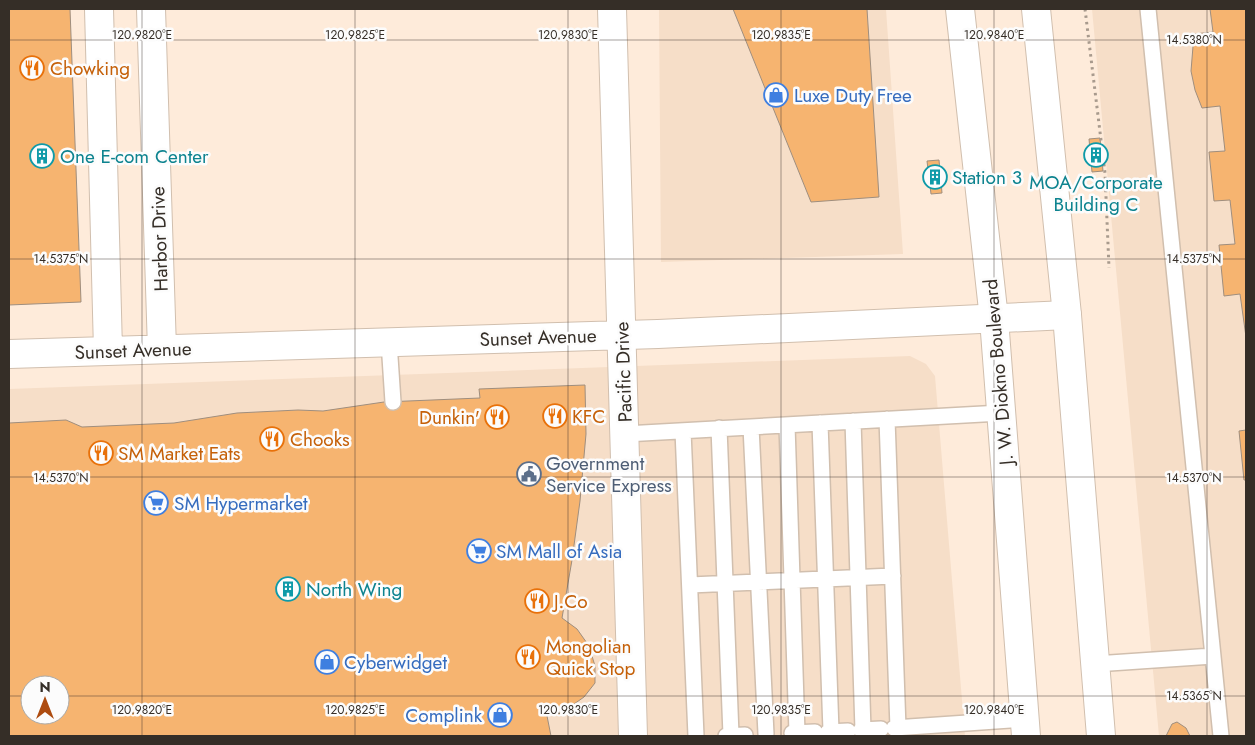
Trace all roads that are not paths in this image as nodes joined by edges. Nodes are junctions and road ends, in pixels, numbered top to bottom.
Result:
1 (99, 9) edge
2 (151, 9) edge
3 (612, 9) edge
4 (960, 9) edge
5 (1036, 9) edge
6 (1148, 9) edge
7 (1067, 316) junction
8 (994, 318) junction
9 (622, 335) junction
10 (389, 342) junction
11 (162, 349) junction
12 (108, 350) junction
13 (9, 354) edge
14 (394, 402) dead end
15 (1001, 413) junction
16 (887, 419) junction
17 (853, 421) junction
18 (820, 423) junction
19 (787, 425) junction
20 (751, 427) junction
21 (719, 428) junction
22 (683, 430) junction
23 (625, 434) junction
24 (893, 576) junction
25 (858, 578) junction
26 (825, 579) junction
27 (793, 581) junction
28 (759, 582) junction
29 (726, 584) junction
30 (690, 585) junction
31 (1213, 656) junction
32 (1095, 664) junction
33 (1026, 728) edge
34 (891, 729) junction
35 (857, 730) junction
36 (824, 732) junction
37 (762, 734) edge
38 (633, 736) edge
39 (696, 736) edge
40 (1101, 736) edge
41 (1221, 736) edge

1 - 12 street
2 - 11 street, Harbor Drive
3 - 9 street, Pacific Drive
4 - 8 street, J. W. Diokno Boulevard
5 - 7 street
6 - 31 lane
7 - 8 street, Sunset Avenue
7 - 32 street
8 - 9 street, Sunset Avenue
8 - 15 street, J. W. Diokno Boulevard
9 - 10 street, Sunset Avenue
9 - 23 street, Pacific Drive
10 - 11 street, Sunset Avenue
10 - 14 lane
11 - 12 street, Sunset Avenue
12 - 13 street, Sunset Avenue
15 - 16 lane
15 - 33 street, J. W. Diokno Boulevard
16 - 17 lane
16 - 24 lane
17 - 18 lane
17 - 25 lane
18 - 19 lane
18 - 26 lane
19 - 20 lane
19 - 27 lane
20 - 21 lane
20 - 28 lane
21 - 22 lane
21 - 29 lane
22 - 23 lane
22 - 30 lane
23 - 38 street, Pacific Drive
24 - 25 lane
24 - 34 lane
25 - 26 lane
25 - 35 lane
26 - 27 lane
26 - 36 lane
27 - 28 lane
27 - 37 lane
28 - 29 lane
28 - 37 lane
29 - 30 lane
29 - 37 lane
30 - 39 lane
31 - 32 lane
31 - 41 lane
32 - 40 street
33 - 34 lane
34 - 35 lane
35 - 36 lane
36 - 37 lane

